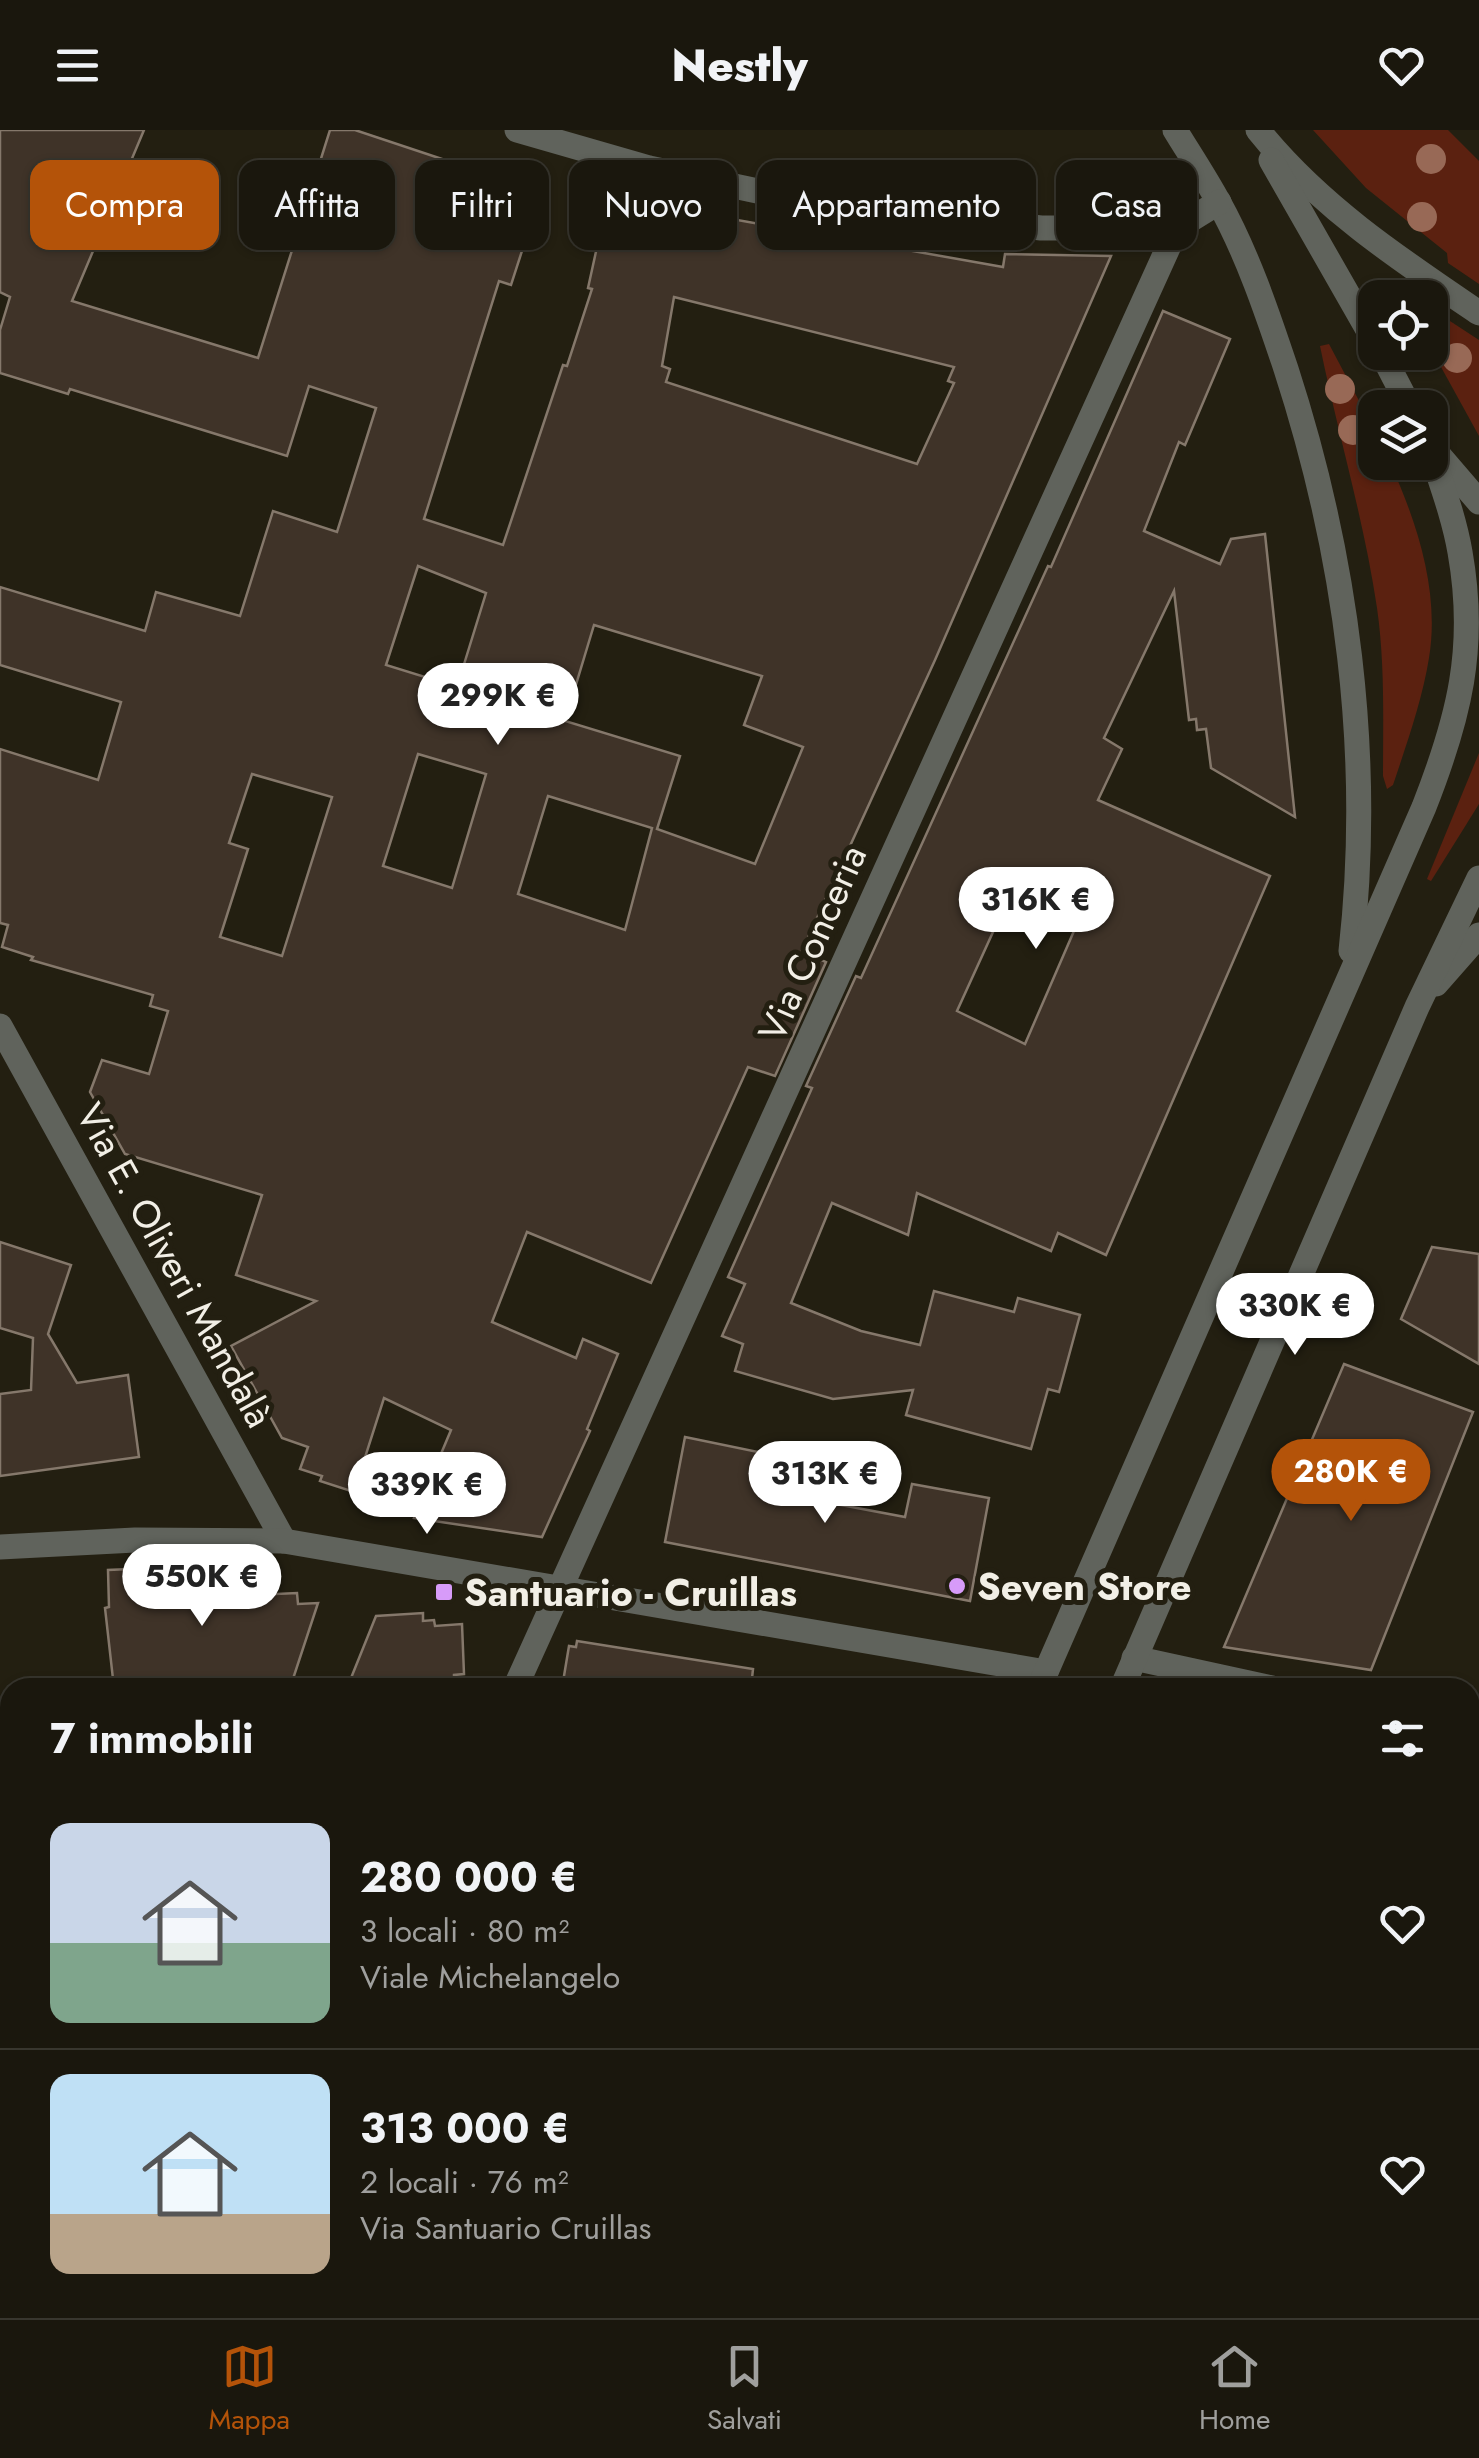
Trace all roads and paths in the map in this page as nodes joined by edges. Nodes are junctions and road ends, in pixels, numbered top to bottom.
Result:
1 (517, 130) edge
2 (1174, 130) edge
3 (1255, 130) edge
4 (1219, 202) junction
5 (1197, 216) edge
6 (1056, 228) edge
7 (1167, 250) edge
8 (1358, 312) edge
9 (1479, 312) edge
10 (1448, 467) edge
11 (1440, 480) edge
12 (1479, 502) edge
13 (1479, 878) edge
14 (1479, 935) edge
15 (1348, 978) junction
16 (1417, 1007) junction
17 (0, 1026) edge
18 (284, 1541) junction
19 (0, 1548) edge
20 (562, 1588) junction
21 (1134, 1658) junction
22 (520, 1678) edge
23 (1032, 1678) edge
24 (1043, 1678) edge
25 (1126, 1678) edge
26 (1226, 1678) edge

1 - 6 street
2 - 4 street
3 - 8 street
3 - 9 street
4 - 5 street
4 - 15 street
7 - 20 street, Via Conceria
10 - 12 street
11 - 15 street
13 - 16 street
14 - 16 street
15 - 24 street
16 - 21 street
17 - 18 street, Via E. Oliveri Mandalà
18 - 19 street
18 - 20 street
20 - 22 street, Via Conceria
20 - 23 street
21 - 25 street
21 - 26 street

